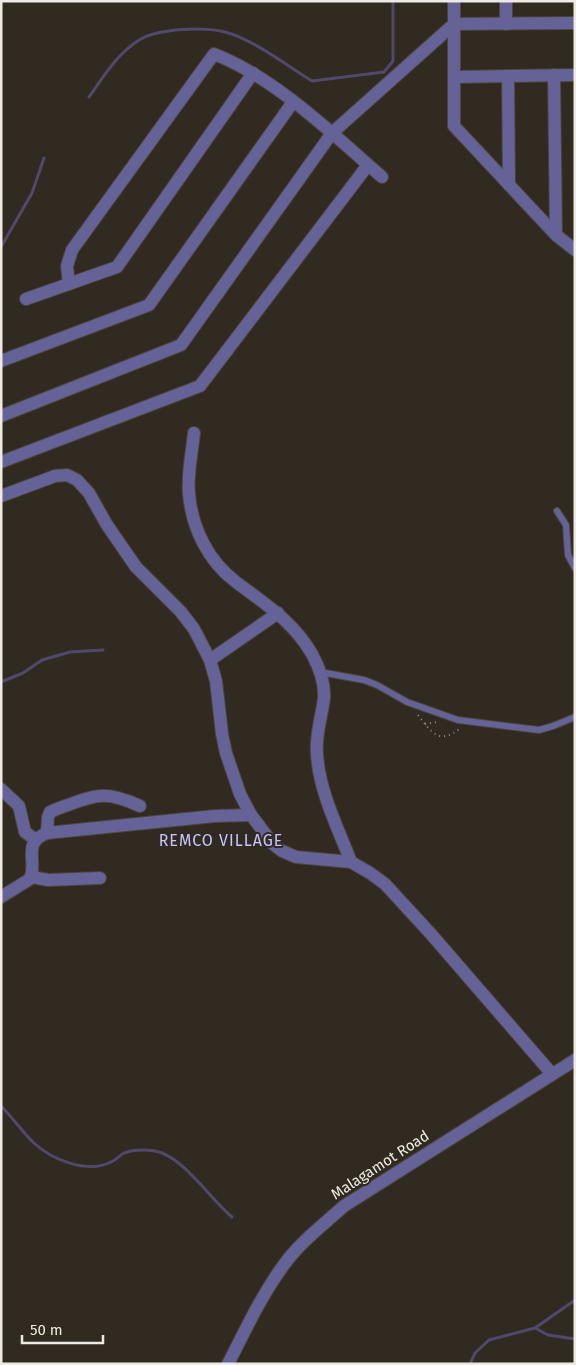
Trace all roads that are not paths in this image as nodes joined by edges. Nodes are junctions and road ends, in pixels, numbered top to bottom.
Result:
1 (454, 1) edge
2 (506, 1) edge
3 (575, 23) edge
4 (454, 24) junction
5 (506, 24) junction
6 (253, 72) junction
7 (554, 75) junction
8 (575, 75) edge
9 (508, 76) junction
10 (454, 77) junction
11 (293, 102) junction
12 (332, 133) junction
13 (368, 165) junction
14 (382, 177) dead end
15 (509, 185) junction
16 (556, 235) junction
17 (575, 250) edge
18 (69, 284) junction
19 (26, 299) dead end
20 (1, 361) edge
21 (1, 416) edge
22 (194, 433) dead end
23 (1, 462) edge
24 (1, 496) edge
25 (557, 511) dead end
26 (575, 568) edge
27 (278, 613) junction
28 (210, 660) junction
29 (320, 672) junction
30 (575, 717) edge
31 (1, 789) edge
32 (140, 806) dead end
33 (251, 815) junction
34 (47, 833) junction
35 (36, 840) junction
36 (351, 862) junction
37 (32, 877) junction
38 (100, 878) dead end
39 (1, 897) edge
40 (575, 1060) edge
41 (552, 1074) junction
42 (228, 1364) edge

1 - 4 street
2 - 5 street
3 - 5 street
4 - 5 street
4 - 10 street
4 - 12 street
6 - 11 street
6 - 18 street
6 - 18 street
7 - 8 street
7 - 9 street
7 - 16 street
9 - 10 street
9 - 15 street
10 - 15 street
11 - 12 street
11 - 20 street
12 - 13 street
12 - 21 street
13 - 14 street
13 - 23 street
15 - 16 street
16 - 17 street
18 - 19 street
22 - 27 street
24 - 28 street
25 - 26 lane
27 - 28 street
27 - 29 street
28 - 33 street
29 - 30 lane
29 - 36 street
31 - 35 street
32 - 34 street
33 - 34 street
33 - 36 street
34 - 35 street
35 - 37 street
36 - 41 street
37 - 38 street
37 - 39 street
40 - 41 street, Malagamot Road
41 - 42 street, Malagamot Road

